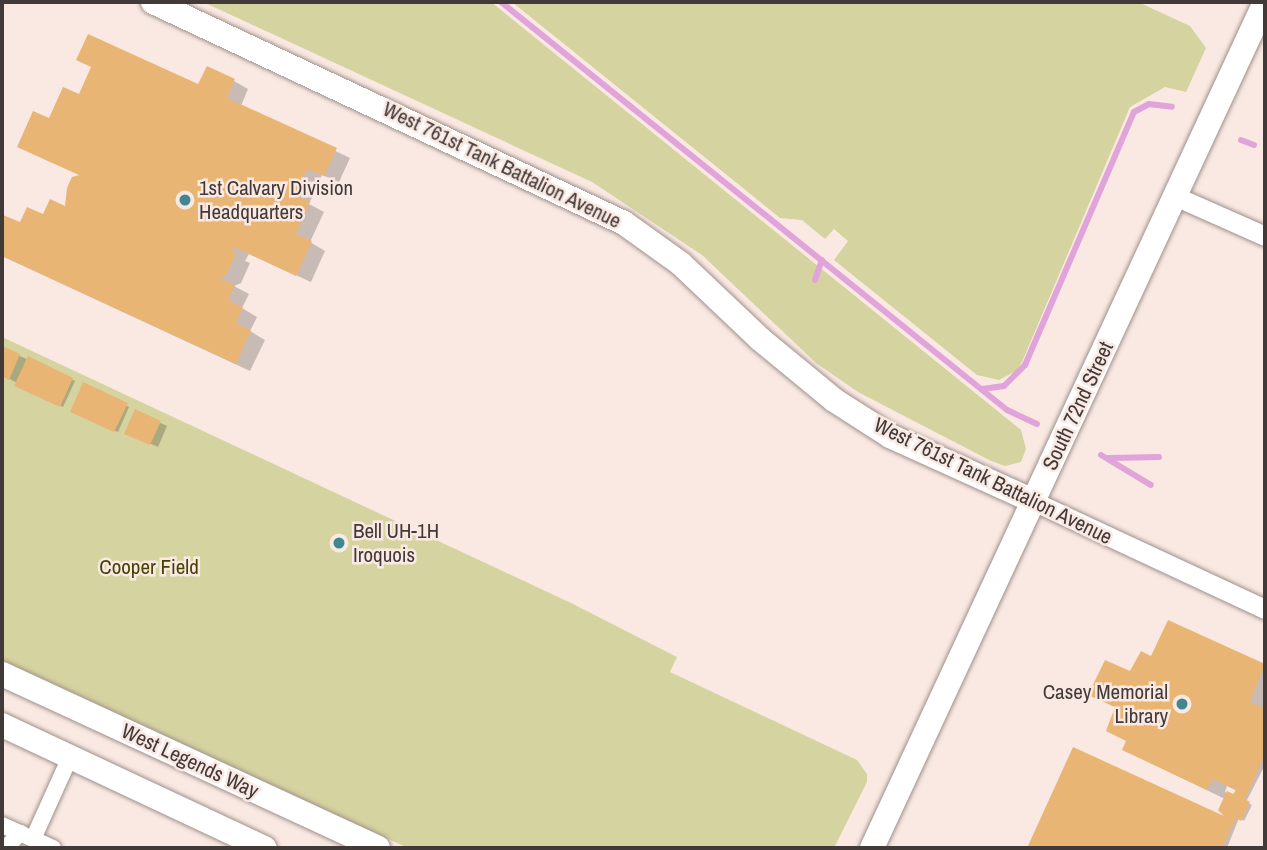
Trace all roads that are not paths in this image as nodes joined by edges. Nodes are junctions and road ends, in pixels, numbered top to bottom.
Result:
1 (153, 2) edge
2 (1265, 2) edge
3 (1177, 197) junction
4 (1265, 236) edge
5 (1033, 501) junction
6 (1265, 609) edge
7 (2, 674) edge
8 (2, 725) edge
9 (70, 757) junction
10 (2, 825) edge
11 (27, 836) junction
12 (6, 848) edge
13 (51, 848) edge
14 (265, 848) edge
15 (377, 848) edge
16 (872, 848) edge

1 - 5 street, West 761st Tank Battalion Avenue
2 - 3 street, South 72nd Street
3 - 4 street
3 - 5 street, South 72nd Street
5 - 6 street, West 761st Tank Battalion Avenue
5 - 16 street, South 72nd Street
7 - 15 street, West Legends Way
8 - 9 street
9 - 11 street
9 - 14 street
10 - 11 street
11 - 12 street
11 - 13 street

